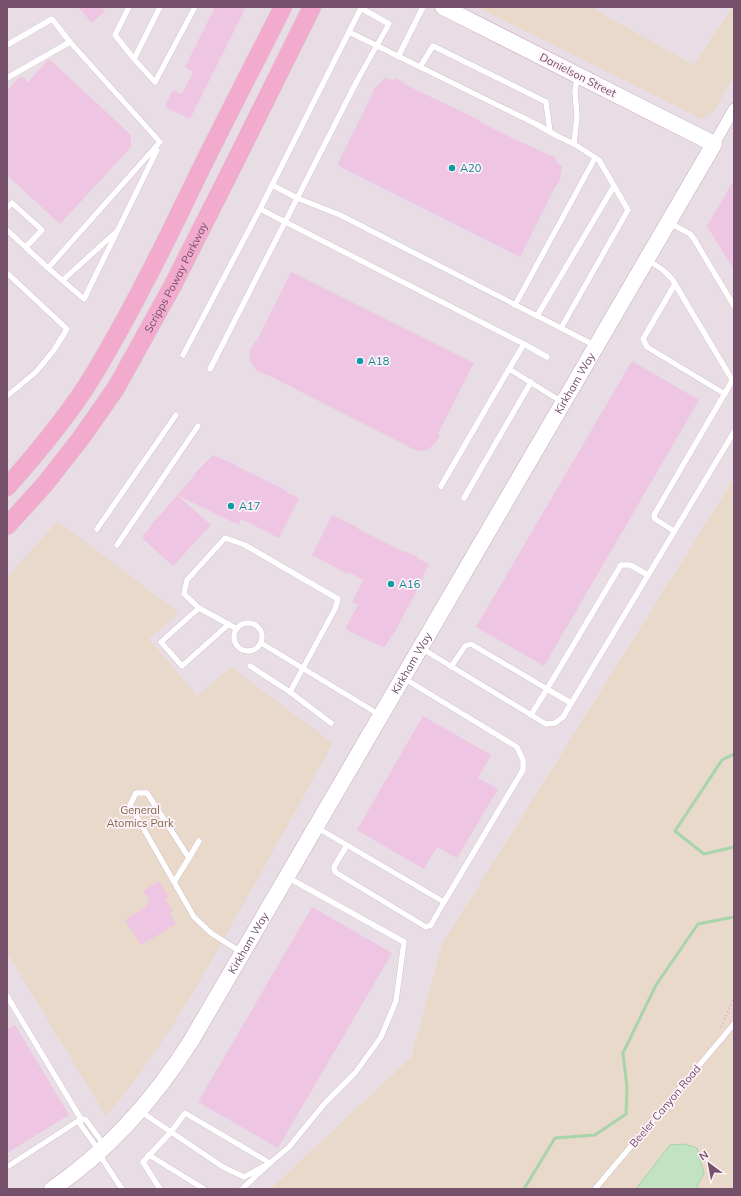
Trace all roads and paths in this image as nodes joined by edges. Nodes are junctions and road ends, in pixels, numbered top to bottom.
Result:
1 (129, 7) edge
2 (160, 7) edge
3 (196, 7) edge
4 (283, 7) edge
5 (312, 7) edge
6 (423, 7) edge
7 (443, 7) edge
8 (349, 32) junction
9 (70, 42) junction
10 (7, 45) edge
11 (377, 46) junction
12 (398, 57) junction
13 (134, 59) junction
14 (420, 68) junction
15 (578, 75) junction
16 (7, 78) edge
17 (734, 109) edge
18 (550, 132) junction
19 (160, 142) junction
20 (574, 144) junction
21 (714, 144) junction
22 (595, 158) junction
23 (272, 185) junction
24 (614, 186) junction
25 (297, 198) junction
26 (7, 208) edge
27 (260, 209) junction
28 (285, 221) junction
29 (668, 222) junction
30 (118, 229) junction
31 (7, 230) edge
32 (26, 247) junction
33 (646, 259) junction
34 (48, 268) junction
35 (7, 273) edge
36 (63, 280) junction
37 (675, 284) junction
38 (515, 305) junction
39 (734, 306) edge
40 (538, 316) junction
41 (561, 328) junction
42 (524, 344) junction
43 (596, 346) junction
44 (183, 355) dead end
45 (547, 357) dead end
46 (210, 369) dead end
47 (509, 369) junction
48 (531, 382) junction
49 (733, 382) edge
50 (725, 394) junction
51 (7, 396) edge
52 (563, 402) junction
53 (176, 415) dead end
54 (198, 426) dead end
55 (734, 432) edge
56 (441, 486) dead end
57 (7, 487) edge
58 (464, 498) dead end
59 (7, 526) edge
60 (97, 529) dead end
61 (674, 531) junction
62 (117, 546) dead end
63 (648, 575) junction
64 (199, 608) junction
65 (229, 624) junction
66 (237, 629) junction
67 (261, 643) junction
68 (420, 648) junction
69 (250, 666) dead end
70 (451, 666) junction
71 (303, 668) junction
72 (403, 678) junction
73 (547, 689) junction
74 (290, 692) junction
75 (571, 703) junction
76 (381, 715) junction
77 (532, 715) junction
78 (331, 723) dead end
79 (316, 827) junction
80 (199, 841) dead end
81 (347, 845) junction
82 (189, 858) junction
83 (287, 877) junction
84 (174, 882) junction
85 (444, 902) junction
86 (243, 953) junction
87 (7, 996) edge
88 (734, 1024) edge
89 (139, 1111) junction
90 (81, 1119) junction
91 (170, 1132) junction
92 (101, 1150) junction
93 (149, 1155) junction
94 (270, 1163) junction
95 (7, 1167) edge
96 (52, 1189) edge
97 (121, 1189) edge
98 (160, 1189) edge
99 (204, 1189) edge
100 (242, 1189) edge
101 (595, 1189) edge

1 - 13 lane
2 - 13 lane
3 - 13 lane
4 - 57 main road
5 - 59 main road, Scripps Poway Parkway
6 - 12 lane
7 - 15 main road, Danielson Street
8 - 11 lane
8 - 11 lane
8 - 23 lane
9 - 10 lane
9 - 16 lane
9 - 19 lane
11 - 12 lane
11 - 25 lane
12 - 14 lane
14 - 18 lane
14 - 18 lane
15 - 20 lane
15 - 21 main road, Danielson Street
17 - 21 street, Kirkham Way
18 - 20 lane
19 - 30 lane
19 - 34 lane
20 - 22 lane
21 - 29 main road, Kirkham Way
22 - 24 lane
22 - 38 lane
23 - 25 lane
23 - 27 lane
24 - 40 lane
24 - 41 lane
25 - 28 lane
25 - 38 lane
26 - 32 lane
27 - 28 lane
27 - 44 lane
28 - 42 lane
28 - 46 lane
29 - 33 main road, Kirkham Way
29 - 39 lane
30 - 36 lane
30 - 36 lane
31 - 32 lane
32 - 34 lane
33 - 37 lane
33 - 43 main road, Kirkham Way
34 - 36 lane
35 - 51 lane
37 - 49 lane
37 - 50 lane
38 - 40 lane
40 - 41 lane
41 - 43 lane
42 - 45 lane
42 - 47 lane
43 - 52 main road, Kirkham Way
47 - 48 lane
47 - 56 lane
48 - 52 lane
48 - 58 lane
49 - 50 lane
50 - 61 lane
52 - 68 main road, Kirkham Way
53 - 60 lane
54 - 62 lane
55 - 61 lane
61 - 63 lane
63 - 73 lane
63 - 75 lane
64 - 65 lane
64 - 65 lane
64 - 71 lane
65 - 66 lane
66 - 67 lane
66 - 67 lane
67 - 71 lane
68 - 70 lane
68 - 72 main road, Kirkham Way
69 - 74 lane
70 - 73 lane
70 - 77 lane
71 - 74 lane
71 - 76 lane
72 - 76 main road, Kirkham Way
72 - 85 lane
73 - 75 lane
73 - 77 lane
74 - 78 lane
75 - 77 lane
76 - 79 main road, Kirkham Way
79 - 81 lane
79 - 83 main road, Kirkham Way
80 - 82 lane
81 - 85 lane
81 - 85 lane
82 - 84 lane
82 - 84 lane
83 - 86 main road, Kirkham Way
83 - 94 lane
84 - 86 lane
86 - 89 main road, Kirkham Way
87 - 90 lane
88 - 101 lane, Beeler Canyon Road
89 - 91 lane
89 - 92 main road, Kirkham Way
90 - 92 lane
90 - 95 lane
91 - 93 lane
91 - 94 lane
91 - 94 lane
92 - 96 main road, Kirkham Way
92 - 97 lane
93 - 98 lane
93 - 99 lane
94 - 100 lane

